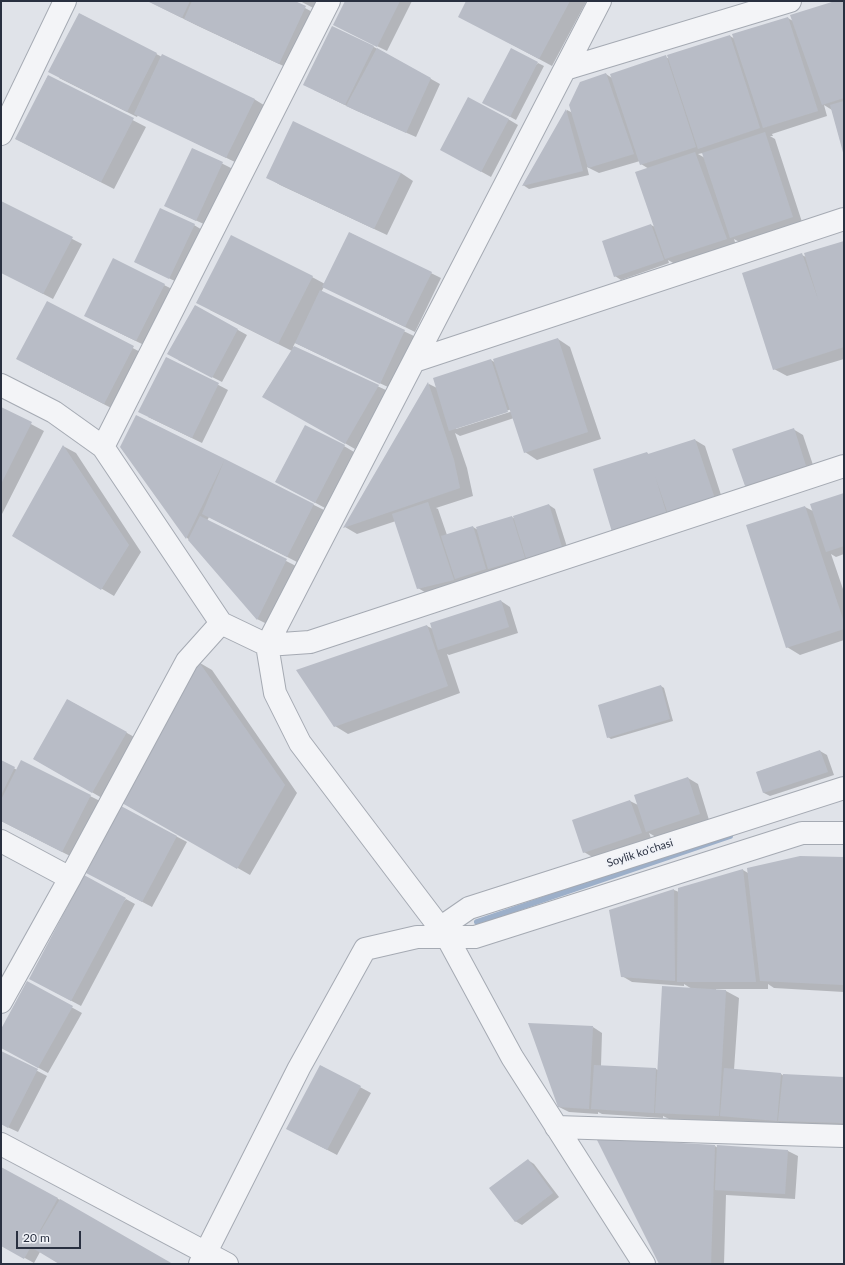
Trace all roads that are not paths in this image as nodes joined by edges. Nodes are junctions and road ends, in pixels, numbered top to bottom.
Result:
1 (65, 1) edge
2 (329, 1) edge
3 (600, 1) edge
4 (790, 1) edge
5 (565, 69) junction
6 (1, 134) edge
7 (844, 219) edge
8 (414, 361) junction
9 (1, 385) edge
10 (103, 447) junction
11 (844, 466) edge
12 (221, 623) junction
13 (267, 645) junction
14 (844, 788) edge
15 (793, 805) junction
16 (802, 833) junction
17 (844, 833) edge
18 (1, 841) edge
19 (70, 878) junction
20 (444, 933) junction
21 (1, 1002) edge
22 (556, 1126) junction
23 (844, 1136) edge
24 (1, 1144) edge
25 (203, 1258) edge
26 (226, 1264) edge
27 (644, 1264) edge

1 - 6 street
2 - 10 street
3 - 5 street
4 - 5 street
5 - 8 street
7 - 8 street
8 - 13 street
9 - 10 street
10 - 12 street
11 - 13 street
12 - 13 street
12 - 19 street
13 - 20 street
14 - 15 street, Soylik ko'chasi
15 - 16 street
15 - 20 street, Soylik ko'chasi
16 - 17 street
16 - 20 street
18 - 19 street
19 - 21 street
20 - 22 street
20 - 25 street
22 - 23 street
22 - 27 street
24 - 25 street
25 - 26 street

